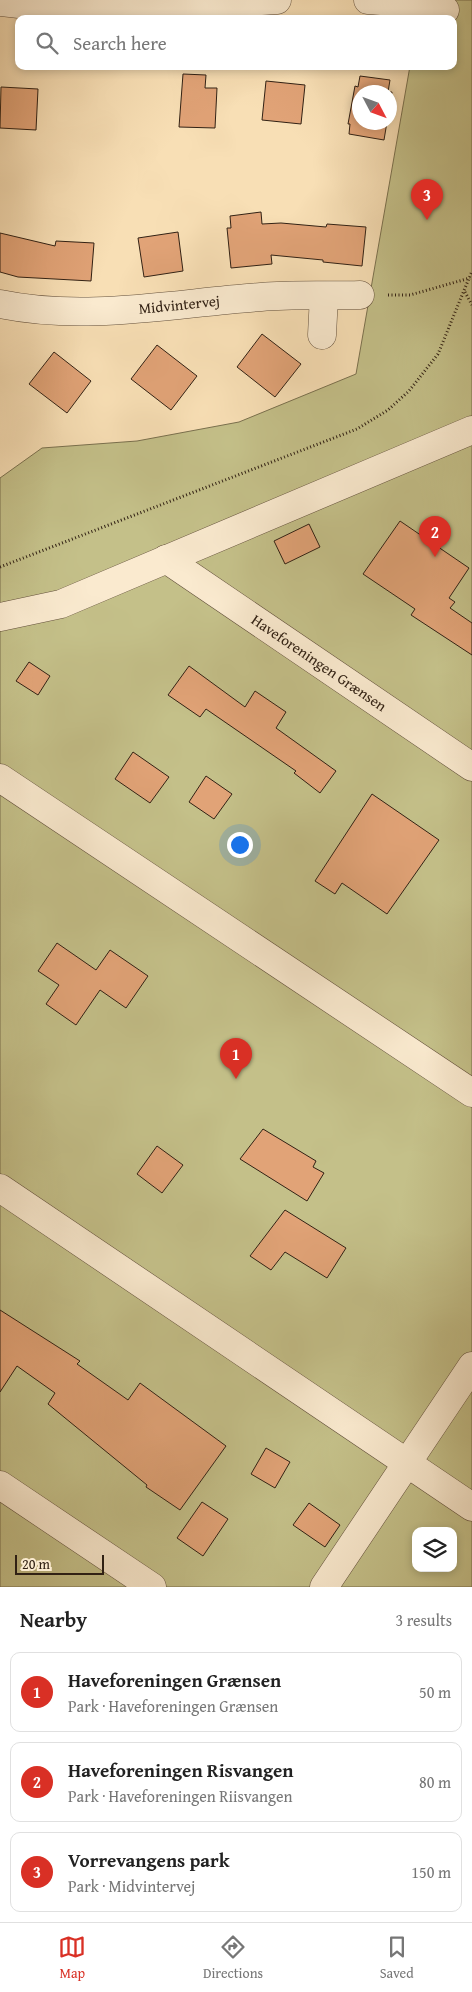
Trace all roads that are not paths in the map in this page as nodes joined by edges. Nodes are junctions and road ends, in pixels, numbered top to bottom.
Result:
1 (277, 0) edge
2 (368, 0) edge
3 (0, 2) edge
4 (445, 10) dead end
5 (406, 11) edge
6 (360, 295) road end
7 (324, 296) junction
8 (0, 304) edge
9 (322, 335) dead end
10 (467, 439) edge
11 (166, 559) junction
12 (0, 617) edge
13 (472, 767) edge
14 (0, 778) edge
15 (472, 1093) edge
16 (0, 1188) edge
17 (472, 1366) edge
18 (407, 1463) junction
19 (0, 1485) edge
20 (472, 1507) edge
21 (152, 1587) edge
22 (324, 1587) edge

1 - 3 street
2 - 5 street
4 - 5 street
6 - 7 street, Midvintervej
7 - 8 street, Midvintervej
7 - 9 street
10 - 11 street
11 - 12 street
11 - 13 street, Haveforeningen Grænsen
14 - 15 street
16 - 18 street
17 - 18 street
18 - 20 street
18 - 22 street
19 - 21 street

